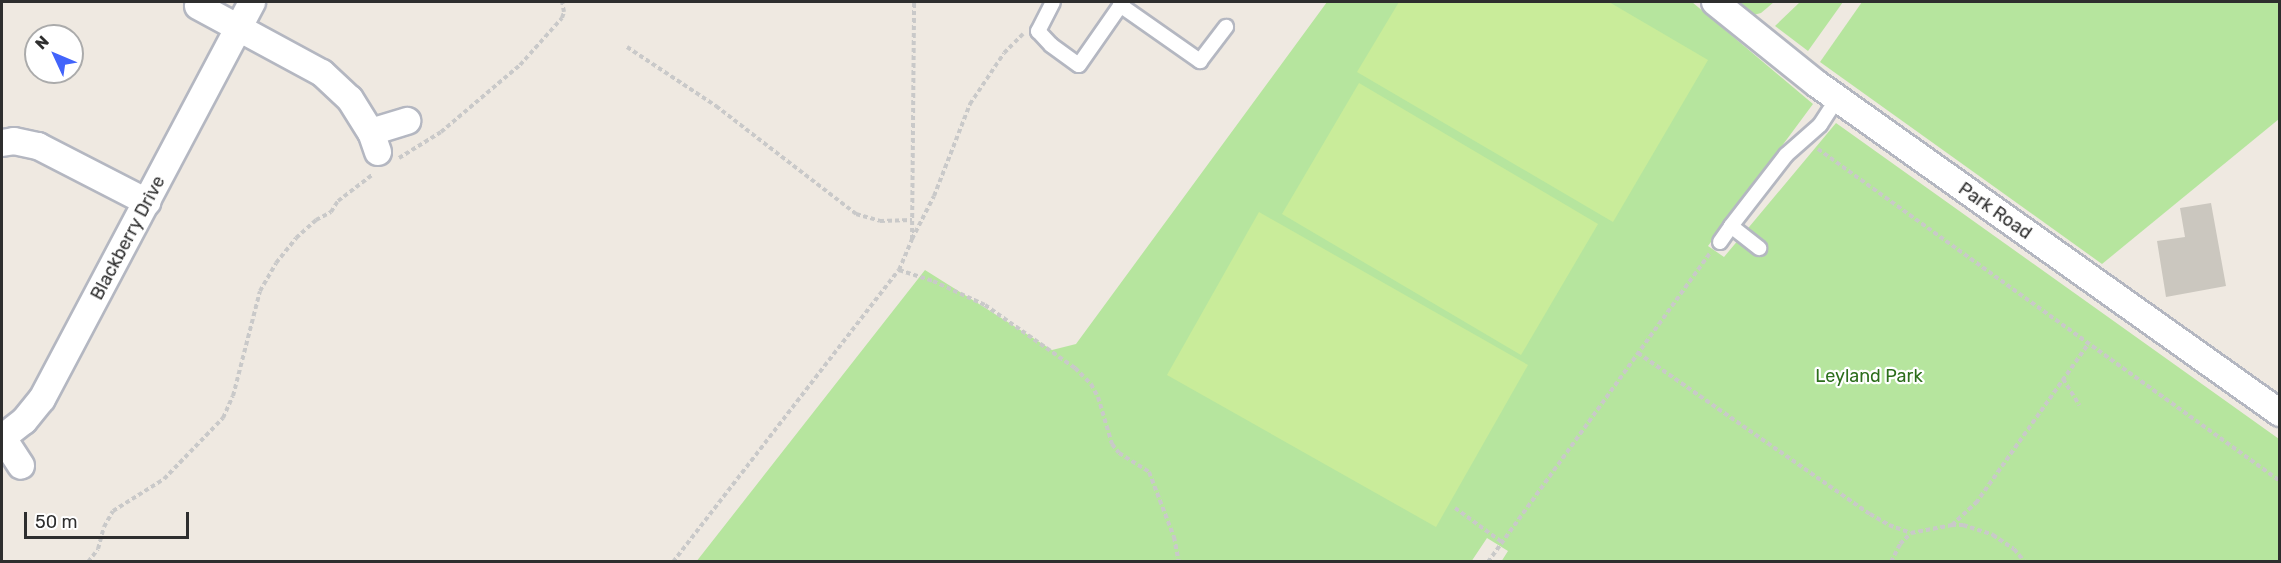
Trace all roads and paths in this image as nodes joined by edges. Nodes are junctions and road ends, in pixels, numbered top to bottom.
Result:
1 (252, 2) edge
2 (562, 2) edge
3 (914, 2) edge
4 (1053, 2) edge
5 (1715, 2) edge
6 (1122, 3) edge
7 (198, 6) dead end
8 (239, 27) junction
9 (1226, 27) dead end
10 (1038, 31) junction
11 (627, 47) dead end
12 (1837, 99) junction
13 (407, 121) dead end
14 (11, 135) edge
15 (1807, 137) junction
16 (381, 154) junction
17 (147, 202) junction
18 (912, 220) junction
19 (1731, 226) junction
20 (912, 240) junction
21 (1720, 242) joint
22 (1759, 248) dead end
23 (899, 270) junction
24 (2088, 344) junction
25 (1638, 353) junction
26 (2063, 379) junction
27 (2079, 405) dead end
28 (2280, 413) edge
29 (2, 438) edge
30 (21, 466) dead end
31 (2280, 481) edge
32 (1455, 508) dead end
33 (1952, 525) junction
34 (1911, 533) junction
35 (1502, 542) junction
36 (88, 561) edge
37 (673, 561) edge
38 (1178, 561) edge
39 (1488, 561) edge
40 (1891, 561) edge
41 (2025, 561) edge

1 - 8 street, Blackberry Drive
2 - 16 path
3 - 18 path
4 - 10 lane
5 - 12 street, Park Road
6 - 9 lane
6 - 10 lane
7 - 8 street
8 - 16 street
8 - 17 street, Blackberry Drive
10 - 20 path
11 - 18 path
12 - 15 lane
12 - 28 street, Park Road
13 - 16 street
14 - 17 street
15 - 19 lane
15 - 24 path
16 - 36 path
17 - 29 street, Blackberry Drive
18 - 20 path
19 - 21 lane
19 - 22 lane
20 - 23 path
21 - 25 path
23 - 37 path
23 - 38 path
24 - 26 path
24 - 31 path
25 - 34 path
25 - 35 path
26 - 27 path
26 - 33 path
29 - 30 street, Blackberry Drive
32 - 35 path
33 - 34 path
33 - 41 path
34 - 40 path
35 - 39 path

